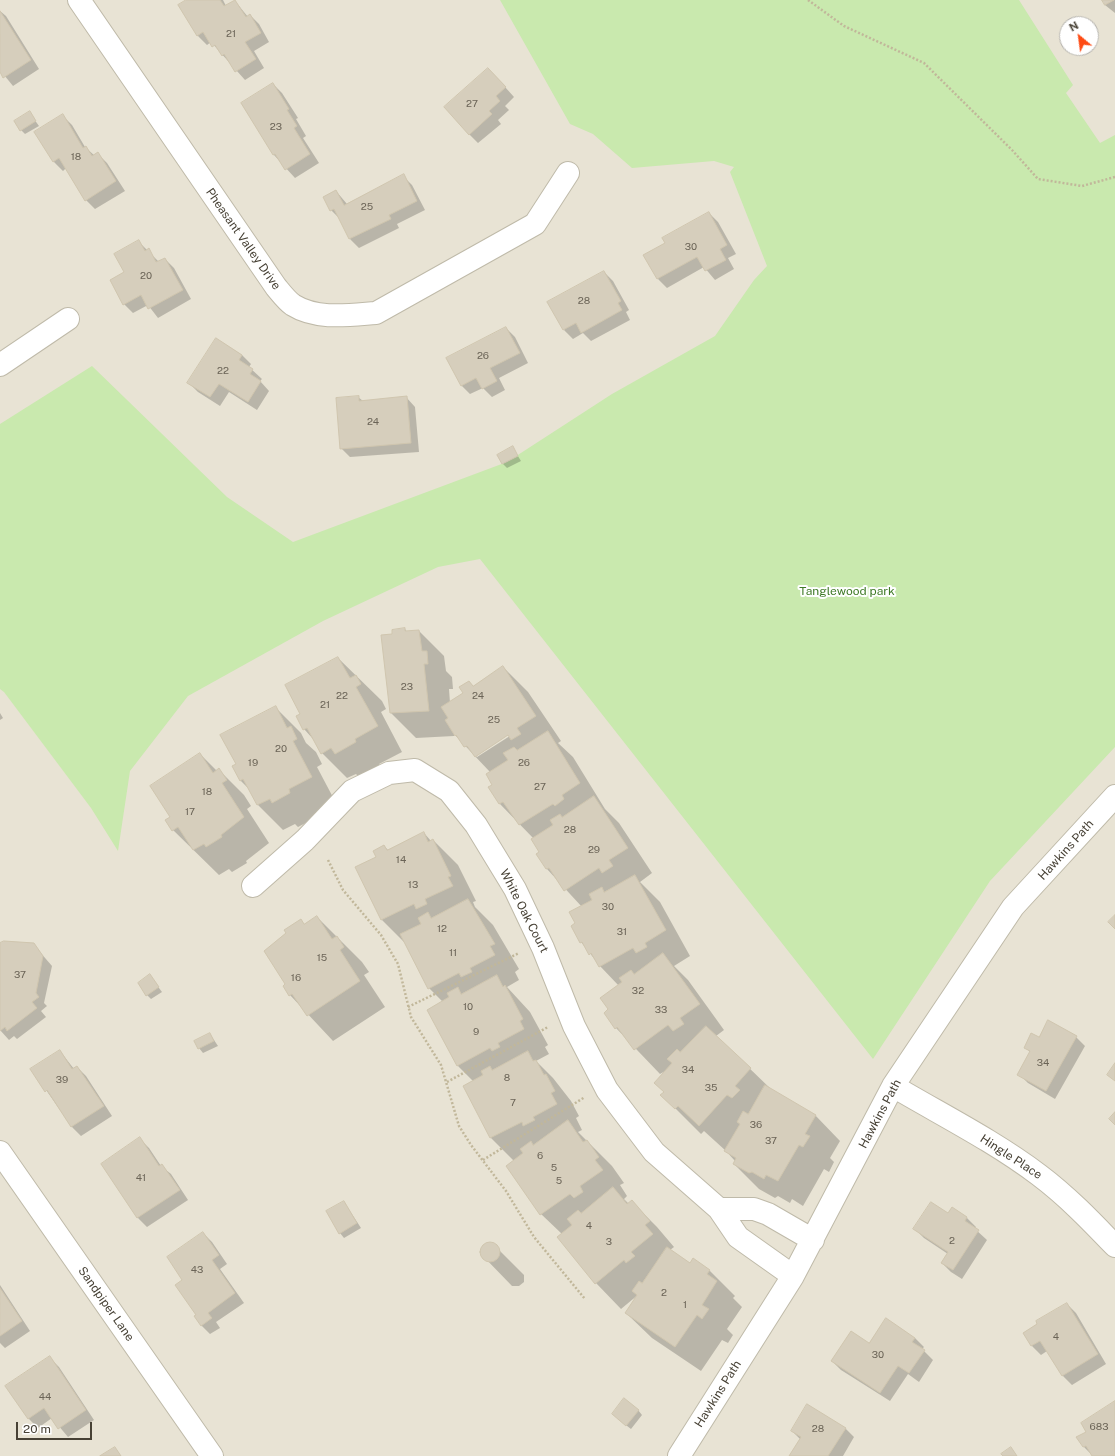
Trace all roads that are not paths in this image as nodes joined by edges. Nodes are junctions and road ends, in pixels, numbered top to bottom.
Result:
1 (79, 0) edge
2 (568, 173) dead end
3 (68, 319) dead end
4 (0, 365) edge
5 (1115, 796) edge
6 (253, 886) dead end
7 (893, 1086) junction
8 (0, 1152) edge
9 (719, 1210) junction
10 (813, 1240) junction
11 (1115, 1246) edge
12 (793, 1276) junction
13 (212, 1456) edge
14 (679, 1456) edge

1 - 2 street, Pheasant Valley Drive
3 - 4 street
5 - 7 street, Hawkins Path
6 - 9 street, White Oak Court
7 - 10 street, Hawkins Path
7 - 11 street, Hingle Place
8 - 13 street, Sandpiper Lane
9 - 10 street
9 - 12 street, White Oak Court
10 - 12 street, Hawkins Path
12 - 14 street, Hawkins Path

